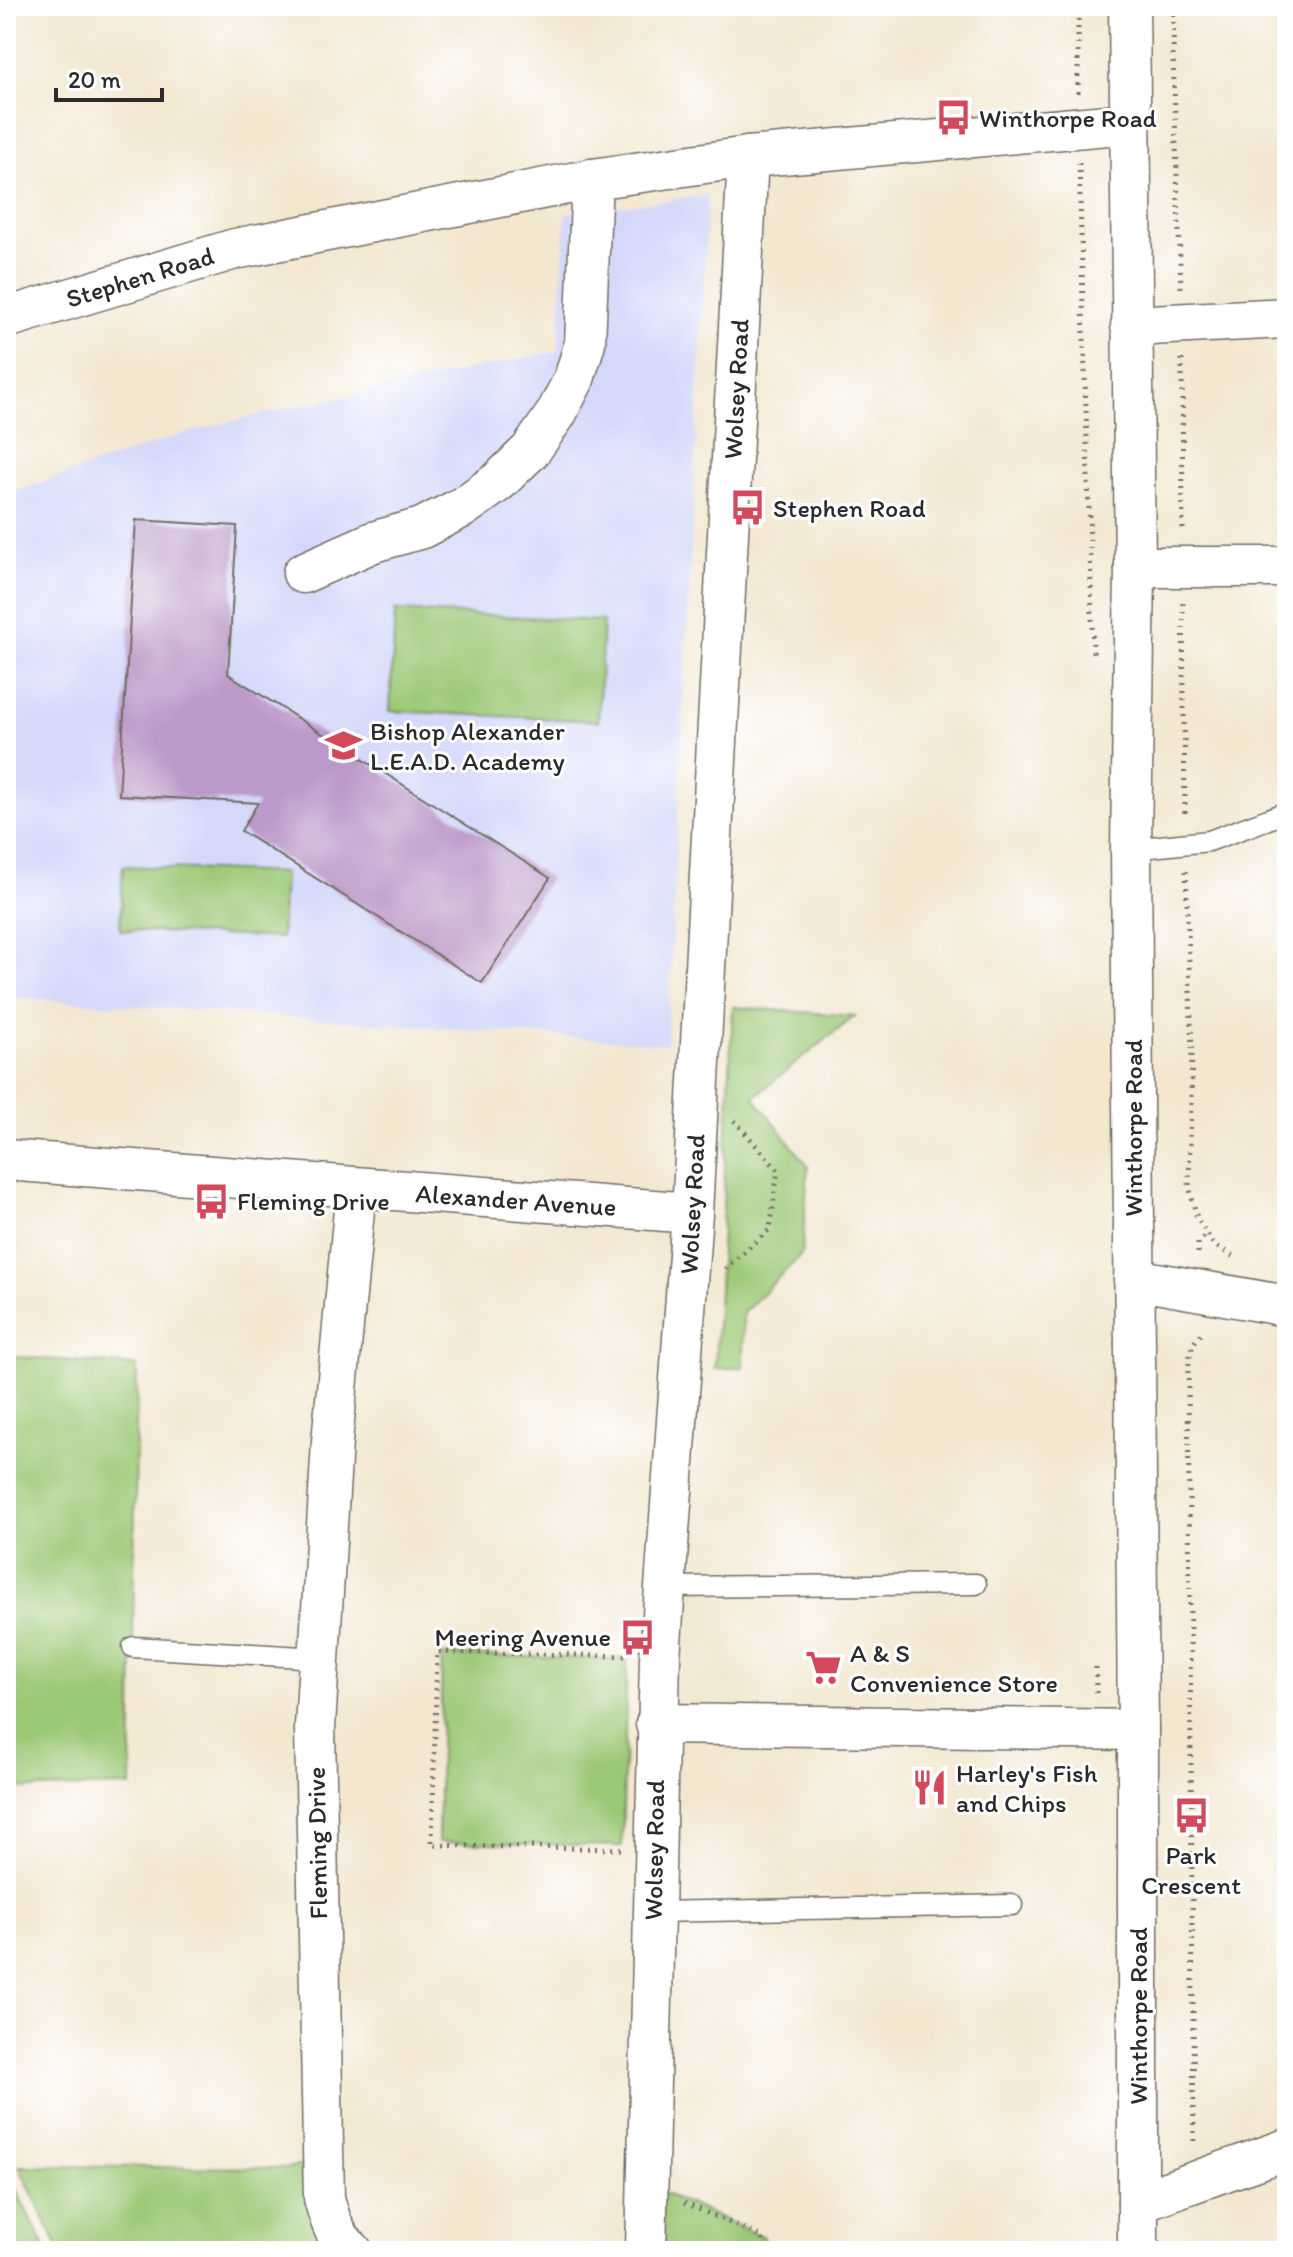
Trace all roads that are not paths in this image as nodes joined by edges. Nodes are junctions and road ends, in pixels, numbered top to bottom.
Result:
1 (1129, 6) edge
2 (1130, 123) junction
3 (748, 157) junction
4 (592, 179) junction
5 (6, 318) edge
6 (1287, 318) edge
7 (1131, 326) junction
8 (1135, 567) junction
9 (1287, 567) edge
10 (303, 573) dead end
11 (1287, 812) edge
12 (1131, 849) junction
13 (6, 1160) edge
14 (356, 1189) junction
15 (692, 1213) junction
16 (1134, 1279) junction
17 (1287, 1306) edge
18 (976, 1584) dead end
19 (666, 1587) junction
20 (133, 1647) dead end
21 (319, 1658) junction
22 (656, 1724) junction
23 (1138, 1730) junction
24 (1012, 1905) dead end
25 (653, 1912) junction
26 (1287, 2149) edge
27 (1138, 2202) junction
28 (352, 2251) edge
29 (646, 2251) edge
30 (1138, 2251) edge

1 - 2 street, Winthorpe Road
2 - 3 street, Stephen Road
2 - 7 street, Winthorpe Road
3 - 4 street, Stephen Road
3 - 15 street, Wolsey Road
4 - 5 street, Stephen Road
4 - 10 street
6 - 7 street
7 - 8 street, Winthorpe Road
8 - 9 street
8 - 12 street, Winthorpe Road
11 - 12 lane
12 - 16 street, Winthorpe Road
13 - 14 street, Alexander Avenue
14 - 15 street, Alexander Avenue
14 - 21 street, Fleming Drive
15 - 19 street, Wolsey Road
16 - 17 street
16 - 23 street, Winthorpe Road
18 - 19 lane
19 - 22 street, Wolsey Road
20 - 21 lane
21 - 28 street, Fleming Drive
22 - 23 street
22 - 25 street, Wolsey Road
23 - 27 street, Winthorpe Road
24 - 25 lane
25 - 29 street, Wolsey Road
26 - 27 street
27 - 30 street, Winthorpe Road

